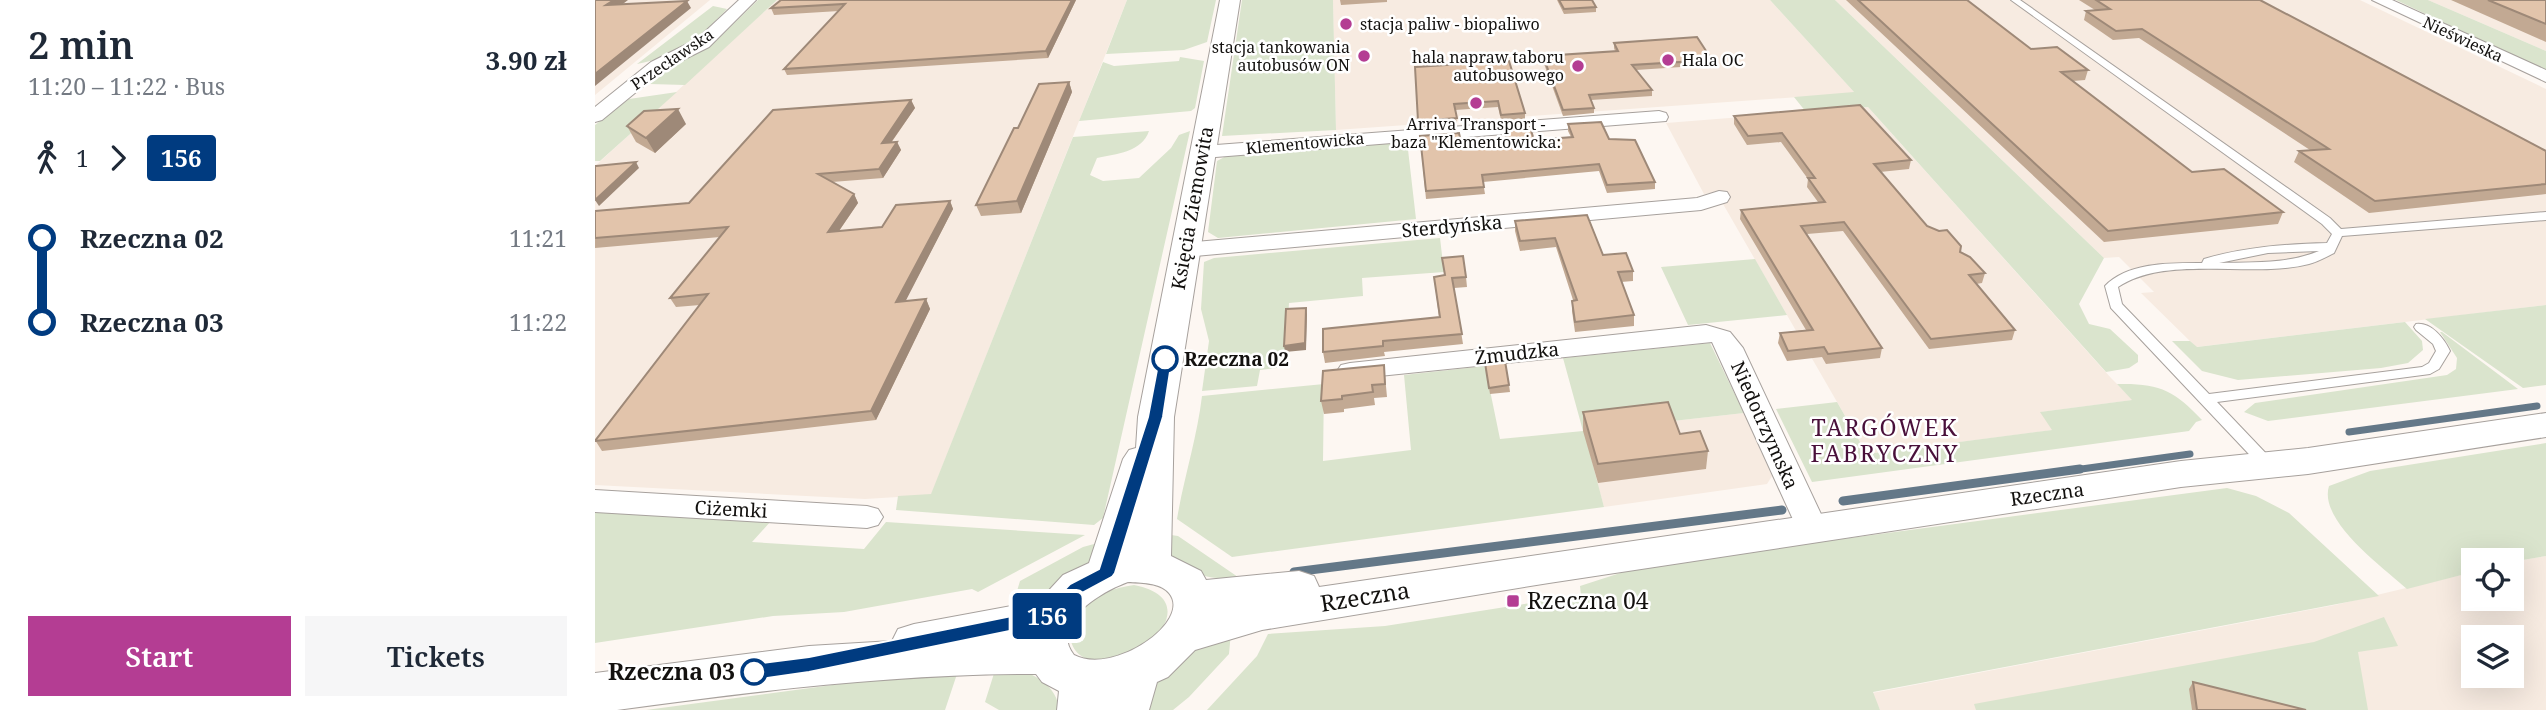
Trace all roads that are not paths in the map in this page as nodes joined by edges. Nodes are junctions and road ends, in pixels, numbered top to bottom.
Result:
1 (748, 0) edge
2 (1230, 0) edge
3 (2015, 0) edge
4 (2380, 0) edge
5 (2546, 77) edge
6 (595, 116) edge
7 (1659, 117) dead end
8 (1203, 152) junction
9 (1719, 197) dead end
10 (2546, 216) edge
11 (2338, 233) junction
12 (1184, 250) junction
13 (2421, 327) dead end
14 (1706, 333) joint
15 (1327, 373) edge
16 (2204, 399) junction
17 (1156, 417) junction
18 (2546, 425) edge
19 (2269, 465) junction
20 (595, 501) edge
21 (867, 517) dead end
22 (1812, 529) junction
23 (1150, 566) junction
24 (1106, 573) junction
25 (1188, 617) junction
26 (1066, 665) edge
27 (1131, 691) edge
28 (595, 694) edge

1 - 6 street, Przecławska
2 - 8 street, Księcia Ziemowita
3 - 11 lane
4 - 5 street, Nieświeska
7 - 8 street, Klementowicka
8 - 12 street, Księcia Ziemowita
9 - 12 street, Sterdyńska
10 - 11 lane
11 - 16 lane
12 - 17 street, Księcia Ziemowita
13 - 16 lane
14 - 15 street, Żmudzka
14 - 22 street, Niedotrzymska
16 - 19 lane
17 - 23 street, Księcia Ziemowita
17 - 24 street, Księcia Ziemowita
18 - 19 street, Rzeczna
19 - 22 street, Rzeczna
20 - 21 street, Ciżemki
22 - 25 street, Rzeczna
23 - 24 street
23 - 25 street
24 - 26 street
25 - 27 street
26 - 27 street
26 - 28 street

